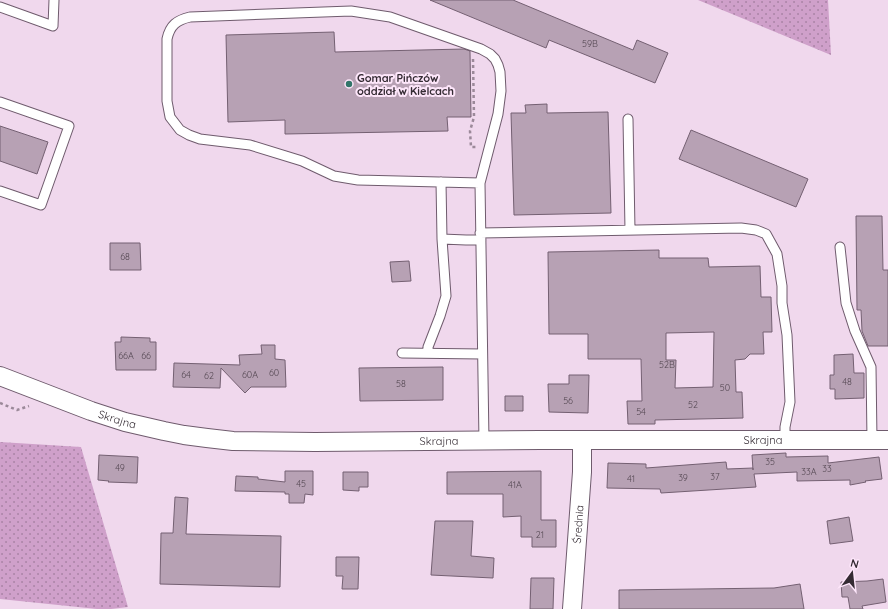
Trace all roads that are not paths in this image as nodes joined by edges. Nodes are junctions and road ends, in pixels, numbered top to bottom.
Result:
1 (54, 0) edge
2 (0, 8) edge
3 (0, 102) edge
4 (628, 120) dead end
5 (441, 182) junction
6 (480, 183) junction
7 (0, 191) edge
8 (630, 230) junction
9 (481, 236) junction
10 (442, 239) junction
11 (840, 248) dead end
12 (402, 353) dead end
13 (428, 353) junction
14 (482, 354) junction
15 (0, 376) edge
16 (582, 440) junction
17 (785, 440) junction
18 (880, 440) edge
19 (484, 441) junction
20 (572, 609) edge

1 - 2 lane
3 - 7 lane
4 - 8 lane
5 - 6 lane
5 - 6 lane
5 - 10 lane
6 - 9 lane
8 - 9 lane
8 - 17 lane
9 - 10 lane
9 - 14 lane
10 - 13 lane
11 - 18 lane
12 - 13 lane
13 - 14 lane
14 - 19 lane
15 - 19 street, Skrajna
16 - 17 street, Skrajna
16 - 19 street, Skrajna
16 - 20 street, Średnia
17 - 18 street, Skrajna

